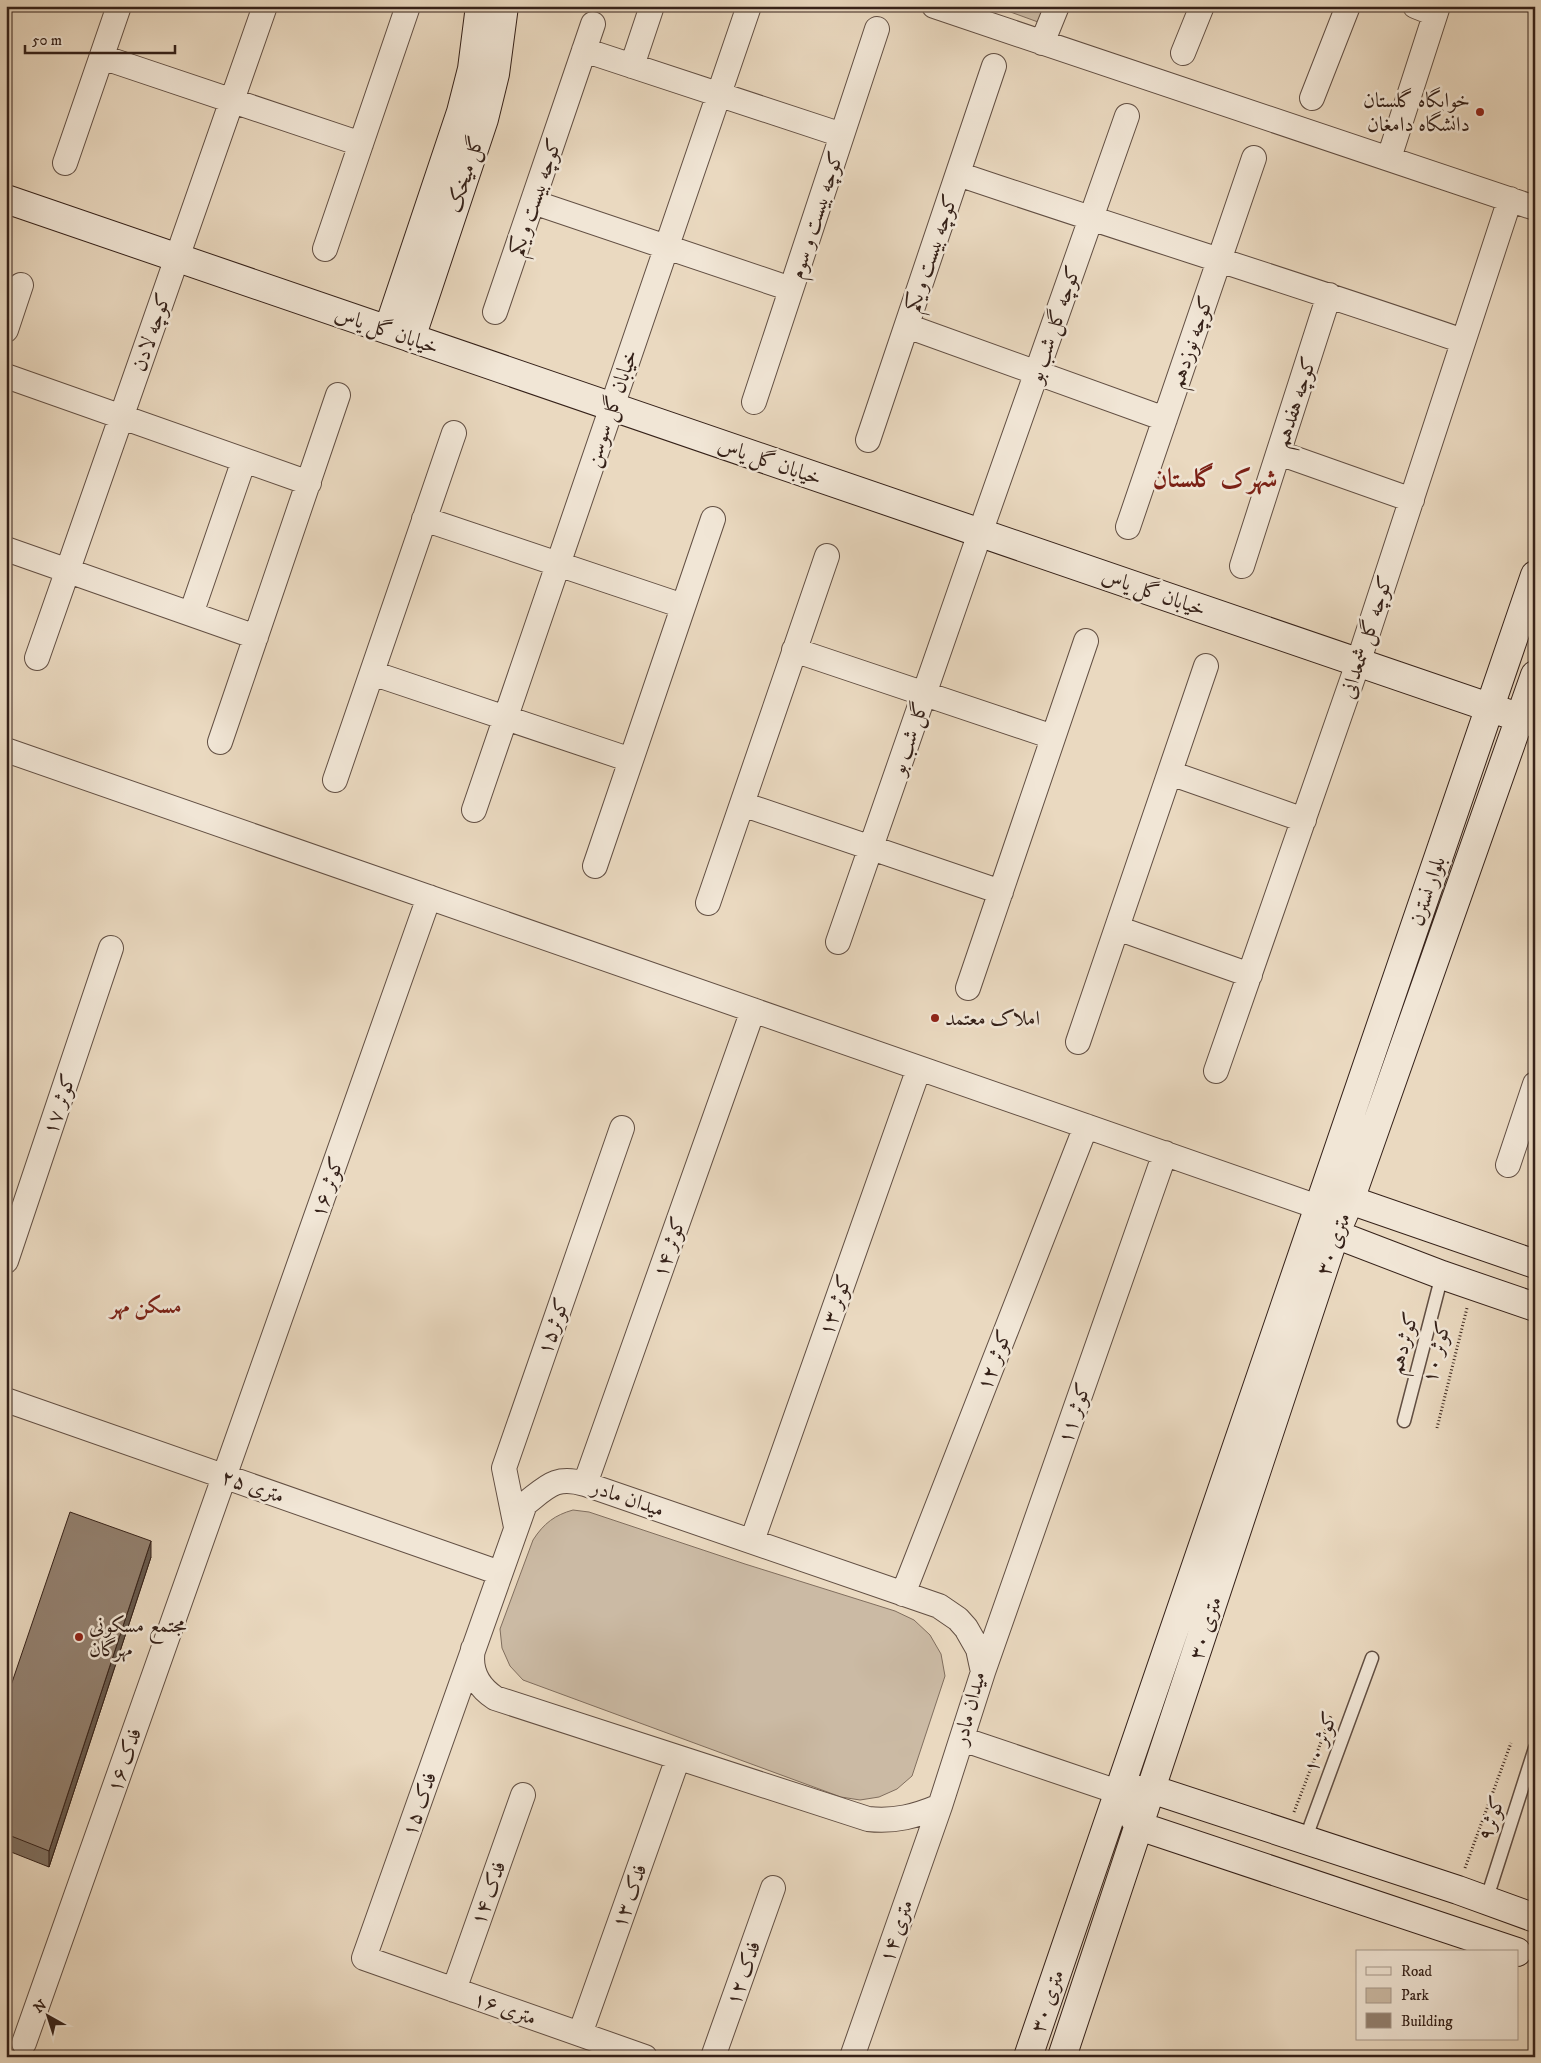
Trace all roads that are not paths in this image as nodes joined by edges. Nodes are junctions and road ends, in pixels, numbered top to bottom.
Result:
1 (119, 6) edge
2 (265, 6) edge
3 (408, 6) edge
4 (480, 6) edge
5 (504, 6) edge
6 (652, 6) edge
7 (749, 6) edge
8 (934, 6) edge
9 (1057, 6) edge
10 (1202, 6) edge
11 (1348, 6) edge
12 (1429, 9) edge
13 (593, 24) dead end
14 (878, 29) dead end
15 (1042, 43) junction
16 (584, 50) junction
17 (1183, 53) dead end
18 (102, 57) junction
19 (632, 66) junction
20 (994, 66) dead end
21 (718, 94) junction
22 (1312, 98) dead end
23 (232, 100) junction
24 (1127, 116) dead end
25 (842, 135) junction
26 (361, 144) junction
27 (1254, 158) dead end
28 (1389, 158) junction
29 (66, 163) dead end
30 (958, 174) junction
31 (1510, 199) junction
32 (6, 200) edge
33 (533, 202) junction
34 (1535, 208) edge
35 (1091, 219) junction
36 (666, 247) junction
37 (325, 249) dead end
38 (177, 258) junction
39 (1220, 259) junction
40 (21, 285) dead end
41 (792, 289) junction
42 (1329, 295) junction
43 (495, 312) dead end
44 (907, 326) junction
45 (6, 330) edge
46 (399, 334) junction
47 (1464, 341) junction
48 (1036, 373) junction
49 (6, 376) edge
50 (338, 395) dead end
51 (754, 402) dead end
52 (611, 407) junction
53 (121, 417) junction
54 (1165, 419) junction
55 (454, 433) dead end
56 (868, 440) dead end
57 (1279, 453) junction
58 (244, 460) junction
59 (309, 483) junction
60 (1412, 500) junction
61 (424, 519) junction
62 (713, 519) dead end
63 (1128, 527) dead end
64 (980, 533) junction
65 (6, 549) edge
66 (827, 556) dead end
67 (558, 564) junction
68 (1242, 566) dead end
69 (68, 570) junction
70 (1535, 575) edge
71 (683, 606) junction
72 (190, 614) junction
73 (256, 637) junction
74 (1086, 641) dead end
75 (794, 650) junction
76 (37, 658) dead end
77 (1358, 662) junction
78 (1206, 666) dead end
79 (372, 673) junction
80 (1535, 675) edge
81 (924, 694) junction
82 (1490, 708) junction
83 (506, 718) junction
84 (1527, 720) edge
85 (1054, 738) junction
86 (220, 742) dead end
87 (6, 750) edge
88 (631, 760) junction
89 (1170, 773) junction
90 (335, 780) dead end
91 (742, 804) junction
92 (474, 810) dead end
93 (1304, 820) junction
94 (871, 848) junction
95 (595, 866) dead end
96 (1001, 892) junction
97 (429, 897) junction
98 (708, 903) dead end
99 (1117, 928) junction
100 (838, 942) dead end
101 (111, 948) dead end
102 (1250, 975) junction
103 (968, 988) dead end
104 (753, 1010) junction
105 (1078, 1042) dead end
106 (919, 1068) junction
107 (1216, 1072) dead end
108 (1535, 1084) edge
109 (1086, 1126) junction
110 (622, 1128) dead end
111 (1165, 1153) junction
112 (1508, 1166) dead end
113 (1350, 1200) junction
114 (1318, 1207) junction
115 (1335, 1234) junction
116 (6, 1261) edge
117 (1535, 1264) edge
118 (1442, 1275) junction
119 (1535, 1307) edge
120 (6, 1400) edge
121 (1404, 1421) dead end
122 (224, 1476) junction
123 (585, 1484) junction
124 (516, 1527) junction
125 (752, 1541) junction
126 (500, 1573) junction
127 (902, 1594) junction
128 (473, 1649) junction
129 (1372, 1658) dead end
130 (983, 1672) junction
131 (962, 1739) junction
132 (1535, 1748) edge
133 (678, 1758) junction
134 (1151, 1789) junction
135 (1118, 1792) junction
136 (523, 1795) dead end
137 (940, 1806) junction
138 (1139, 1826) junction
139 (1295, 1837) junction
140 (773, 1888) dead end
141 (1486, 1900) junction
142 (1535, 1918) edge
143 (1511, 1950) edge
144 (1518, 1952) edge
145 (364, 1958) joint
146 (1535, 1958) edge
147 (454, 1990) junction
148 (580, 2034) junction
149 (24, 2043) dead end
150 (645, 2057) edge
151 (713, 2057) edge
152 (852, 2057) edge
153 (1028, 2057) edge
154 (1062, 2057) edge

1 - 18 street
2 - 23 street, کوچه لادن
3 - 26 street
4 - 46 street, گل میخک
5 - 46 street, گل میخک
6 - 19 street
7 - 21 street, خیابان گل سوسن
8 - 15 street
9 - 15 street
10 - 17 street
11 - 22 street
12 - 28 street
13 - 16 street, کوچه بیست و یکم
14 - 25 street, کوچه بیست و سوم
15 - 28 street
16 - 19 street
16 - 33 street, کوچه بیست و یکم
18 - 23 street
18 - 29 street
19 - 21 street
20 - 30 street, کوچه بیست و یکم
21 - 25 street
21 - 36 street, خیابان گل سوسن
23 - 26 street
23 - 38 street, کوچه لادن
24 - 35 street, کوچه گل شب بو
25 - 41 street, کوچه بیست و سوم
26 - 37 street
27 - 39 street, کوچه نوزدهم
28 - 31 street
30 - 35 street
30 - 44 street, کوچه بیست و یکم
31 - 34 street
31 - 47 street, کوچه گل شمعدانی
32 - 38 street, خیابان گل یاس
33 - 36 street
33 - 43 street, کوچه بیست و یکم
35 - 39 street
35 - 48 street, کوچه گل شب بو
36 - 41 street
36 - 52 street, خیابان گل سوسن
38 - 46 street, خیابان گل یاس
38 - 53 street, کوچه لادن
39 - 42 street
39 - 54 street, کوچه نوزدهم
40 - 45 street
41 - 51 street, کوچه بیست و سوم
42 - 47 street
42 - 57 street, کوچه هفدهم
44 - 48 street
44 - 56 street, کوچه بیست و یکم
46 - 52 street, خیابان گل یاس
47 - 60 street, کوچه گل شمعدانی
48 - 54 street
48 - 64 street, کوچه گل شب بو
49 - 53 street
50 - 59 street
52 - 64 street, خیابان گل یاس
52 - 67 street, خیابان گل سوسن
53 - 58 street
53 - 69 street, کوچه لادن
54 - 63 street, کوچه نوزدهم
55 - 61 street
57 - 60 street
57 - 68 street, کوچه هفدهم
58 - 59 street
58 - 72 street
59 - 73 street
60 - 77 street, کوچه گل شمعدانی
61 - 67 street
61 - 79 street
62 - 71 street
64 - 77 street, خیابان گل یاس
64 - 81 street, گل شب بو
65 - 69 street
66 - 75 street
67 - 71 street
67 - 83 street, خیابان گل سوسن
69 - 72 street
69 - 76 street, کوچه لادن
70 - 82 street, بلوار نسترن
71 - 88 street
72 - 73 street
73 - 86 street
74 - 85 street
75 - 81 street
75 - 91 street
77 - 82 street, خیابان گل یاس
77 - 93 street, کوچه گل شمعدانی
78 - 89 street
79 - 83 street
79 - 90 street
80 - 84 street, بلوار نسترن
81 - 85 street
81 - 94 street, گل شب بو
82 - 84 street, خیابان گل یاس
82 - 114 street, بلوار نسترن
83 - 88 street
83 - 92 street, خیابان گل سوسن
84 - 113 street, بلوار نسترن
85 - 96 street
87 - 97 street
88 - 95 street
89 - 93 street
89 - 99 street
91 - 94 street
91 - 98 street
93 - 102 street, کوچه گل شمعدانی
94 - 96 street
94 - 100 street, گل شب بو
96 - 103 street
97 - 104 street
97 - 122 street, کوثر ۱۶
99 - 102 street
99 - 105 street
101 - 116 street, کوثر ۱۷
102 - 107 street, کوچه گل شمعدانی
104 - 106 street
104 - 123 street, کوثر ۱۴
106 - 109 street
106 - 125 street, کوثر ۱۳
108 - 112 street
109 - 111 street
109 - 127 street, کوثر ۱۲
110 - 124 street, کوثر۱۵
111 - 114 street
111 - 130 street, کوثر ۱۱
113 - 114 street
113 - 115 street, ۳۰ متری
113 - 117 street
114 - 115 street
114 - 135 street, ۳۰ متری
115 - 118 street
115 - 134 street, ۳۰ متری
118 - 119 street
118 - 121 lane, کوثردهم
120 - 122 street, ۲۵ متری
122 - 126 street, ۲۵ متری
122 - 149 street, فدک ۱۶
123 - 124 street, میدان مادر
123 - 125 street, میدان مادر
124 - 126 street, میدان مادر
125 - 127 street, میدان مادر
126 - 128 street, میدان مادر
127 - 130 street, میدان مادر
128 - 133 street, میدان مادر
128 - 145 street, فدک ۱۵
129 - 139 lane, کوثر ۱۰
130 - 131 street, میدان مادر
131 - 135 street
131 - 137 street, میدان مادر
132 - 141 lane, کوثر۹
133 - 137 street, میدان مادر
133 - 148 street, فدک ۱۳
134 - 135 street
134 - 138 street, ۳۰ متری
134 - 139 street
135 - 138 street
135 - 153 street, ۳۰ متری
136 - 147 street, فدک ۱۴
137 - 152 street, ۱۴ متری
138 - 143 street
138 - 154 street, ۳۰ متری
139 - 141 street
140 - 151 street, فدک ۱۲
141 - 142 street
144 - 146 street
145 - 147 street, ۱۶ متری
147 - 148 street, ۱۶ متری
148 - 150 street, ۱۶ متری

